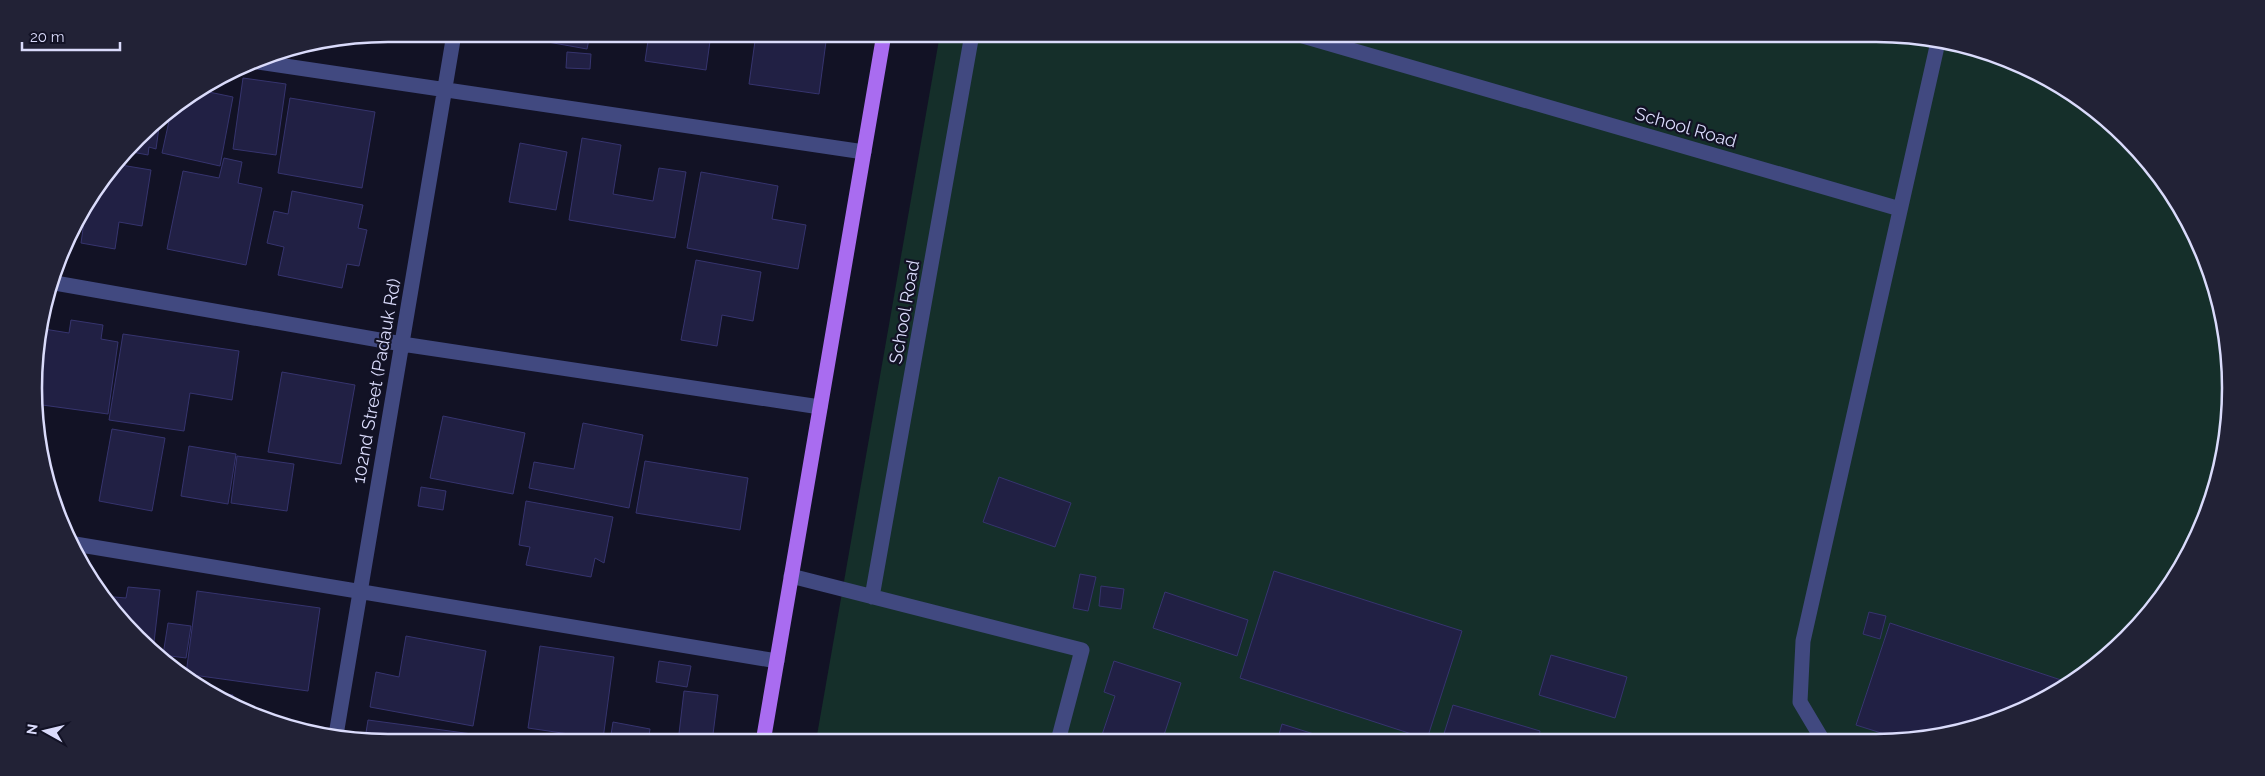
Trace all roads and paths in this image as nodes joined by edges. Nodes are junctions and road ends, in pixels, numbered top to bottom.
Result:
1 (453, 42) edge
2 (883, 42) edge
3 (971, 42) edge
4 (1324, 42) edge
5 (1937, 48) edge
6 (270, 64) edge
7 (444, 90) junction
8 (864, 152) junction
9 (1900, 209) junction
10 (59, 284) edge
11 (402, 344) junction
12 (820, 407) junction
13 (80, 545) edge
14 (791, 576) junction
15 (360, 590) junction
16 (872, 597) junction
17 (777, 661) junction
18 (337, 730) edge
19 (764, 734) edge
20 (1060, 734) edge
21 (1819, 734) edge

1 - 7 lane, 102nd Street (Padauk Rd)
2 - 8 main road
3 - 16 lane, School Road
4 - 9 lane, School Road
5 - 9 lane
6 - 7 lane
7 - 8 lane
7 - 11 lane, 102nd Street (Padauk Rd)
8 - 12 main road
9 - 21 lane
10 - 11 lane
11 - 12 lane
11 - 15 lane, 102nd Street (Padauk Rd)
12 - 14 main road
13 - 15 lane
14 - 16 lane
14 - 17 main road
15 - 17 lane
15 - 18 lane, 102nd Street (Padauk Rd)
16 - 20 lane
17 - 19 main road

